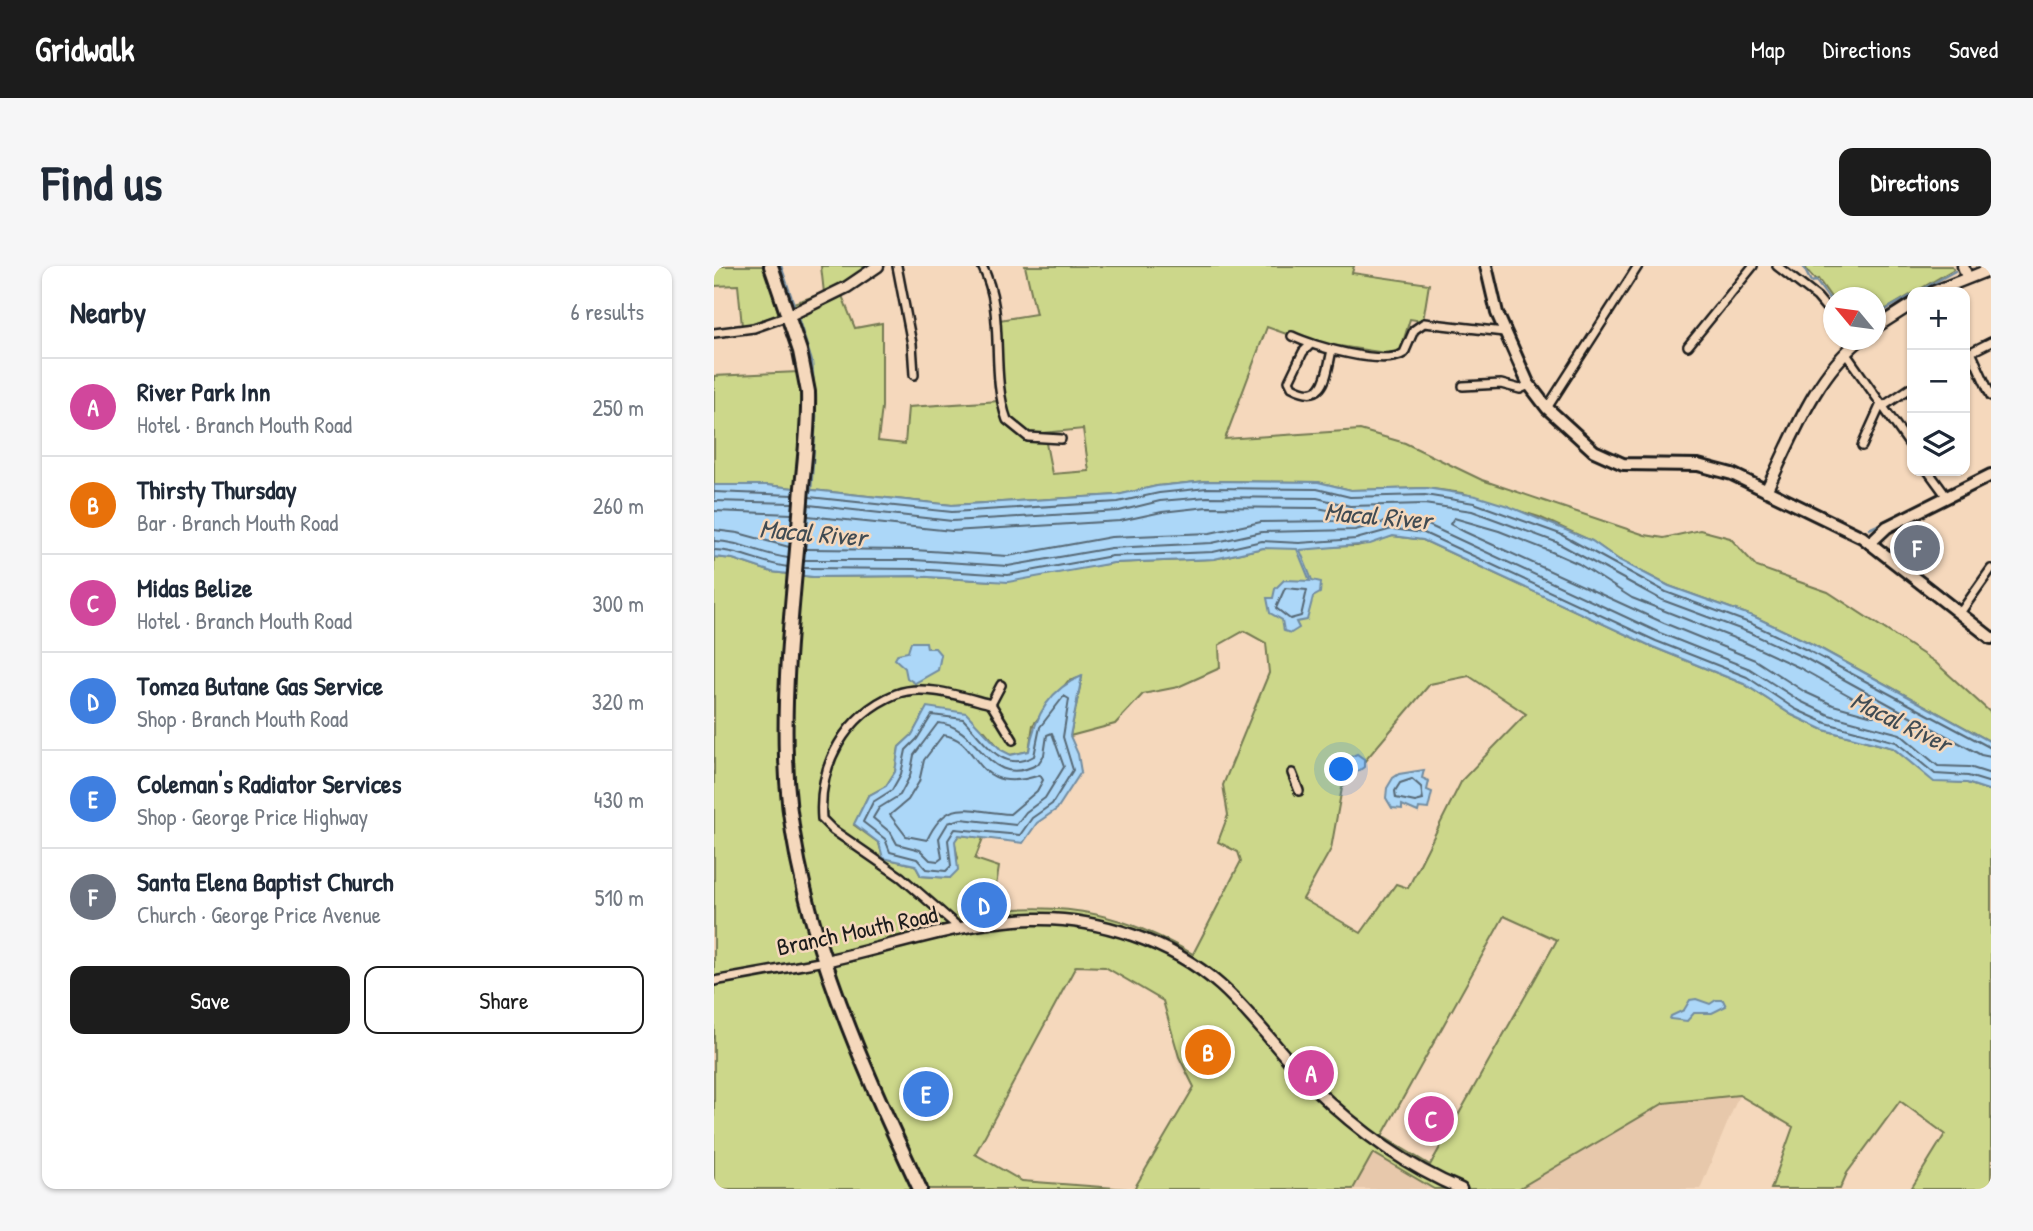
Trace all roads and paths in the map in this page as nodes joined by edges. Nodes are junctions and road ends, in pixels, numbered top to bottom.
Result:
1 (771, 266) edge
2 (878, 266) edge
3 (897, 266) edge
4 (982, 266) edge
5 (1486, 266) edge
6 (1638, 266) edge
7 (1753, 266) edge
8 (1777, 266) edge
9 (1963, 266) edge
10 (1991, 269) edge
11 (1967, 277) junction
12 (1944, 287) edge
13 (1823, 304) edge
14 (1907, 307) edge
15 (788, 316) junction
16 (1886, 320) edge
17 (1504, 332) junction
18 (714, 333) edge
19 (1292, 336) dead end
20 (1991, 342) edge
21 (1310, 345) junction
22 (1688, 346) dead end
23 (1332, 350) junction
24 (1849, 350) edge
25 (1970, 353) edge
26 (1846, 354) junction
27 (1970, 358) edge
28 (914, 375) dead end
29 (1529, 385) junction
30 (1463, 386) dead end
31 (1907, 390) edge
32 (1991, 396) edge
33 (1882, 406) junction
34 (1548, 408) junction
35 (1061, 439) dead end
36 (1907, 441) edge
37 (1862, 446) dead end
38 (1991, 475) edge
39 (1932, 476) edge
40 (1991, 484) edge
41 (1766, 491) junction
42 (1947, 497) junction
43 (1873, 545) junction
44 (1991, 569) edge
45 (1960, 613) junction
46 (1991, 638) edge
47 (1001, 685) dead end
48 (991, 704) junction
49 (1013, 740) dead end
50 (1292, 773) dead end
51 (1299, 791) dead end
52 (958, 930) junction
53 (825, 961) junction
54 (714, 981) edge
55 (920, 1189) edge
56 (1461, 1189) edge

1 - 15 highway
2 - 15 street
3 - 28 street
4 - 35 street
5 - 17 main road
6 - 34 street
7 - 22 street
8 - 13 street
9 - 11 street
10 - 11 street
11 - 12 street
14 - 16 street
15 - 18 street
15 - 53 highway
17 - 23 street
17 - 29 main road
19 - 21 street
20 - 25 street
21 - 23 street
21 - 23 street
24 - 26 street
26 - 33 street
26 - 41 street
27 - 32 street
29 - 30 street
29 - 34 main road
31 - 33 street
33 - 36 street
33 - 37 street
34 - 41 main road
38 - 42 main road
39 - 42 street
40 - 43 main road
41 - 43 main road
42 - 43 main road
43 - 45 main road
44 - 45 street
45 - 46 main road
47 - 48 street
48 - 49 street
48 - 52 street
50 - 51 street
52 - 53 street, Branch Mouth Road
52 - 56 street, Branch Mouth Road
53 - 54 street, Branch Mouth Road
53 - 55 highway

